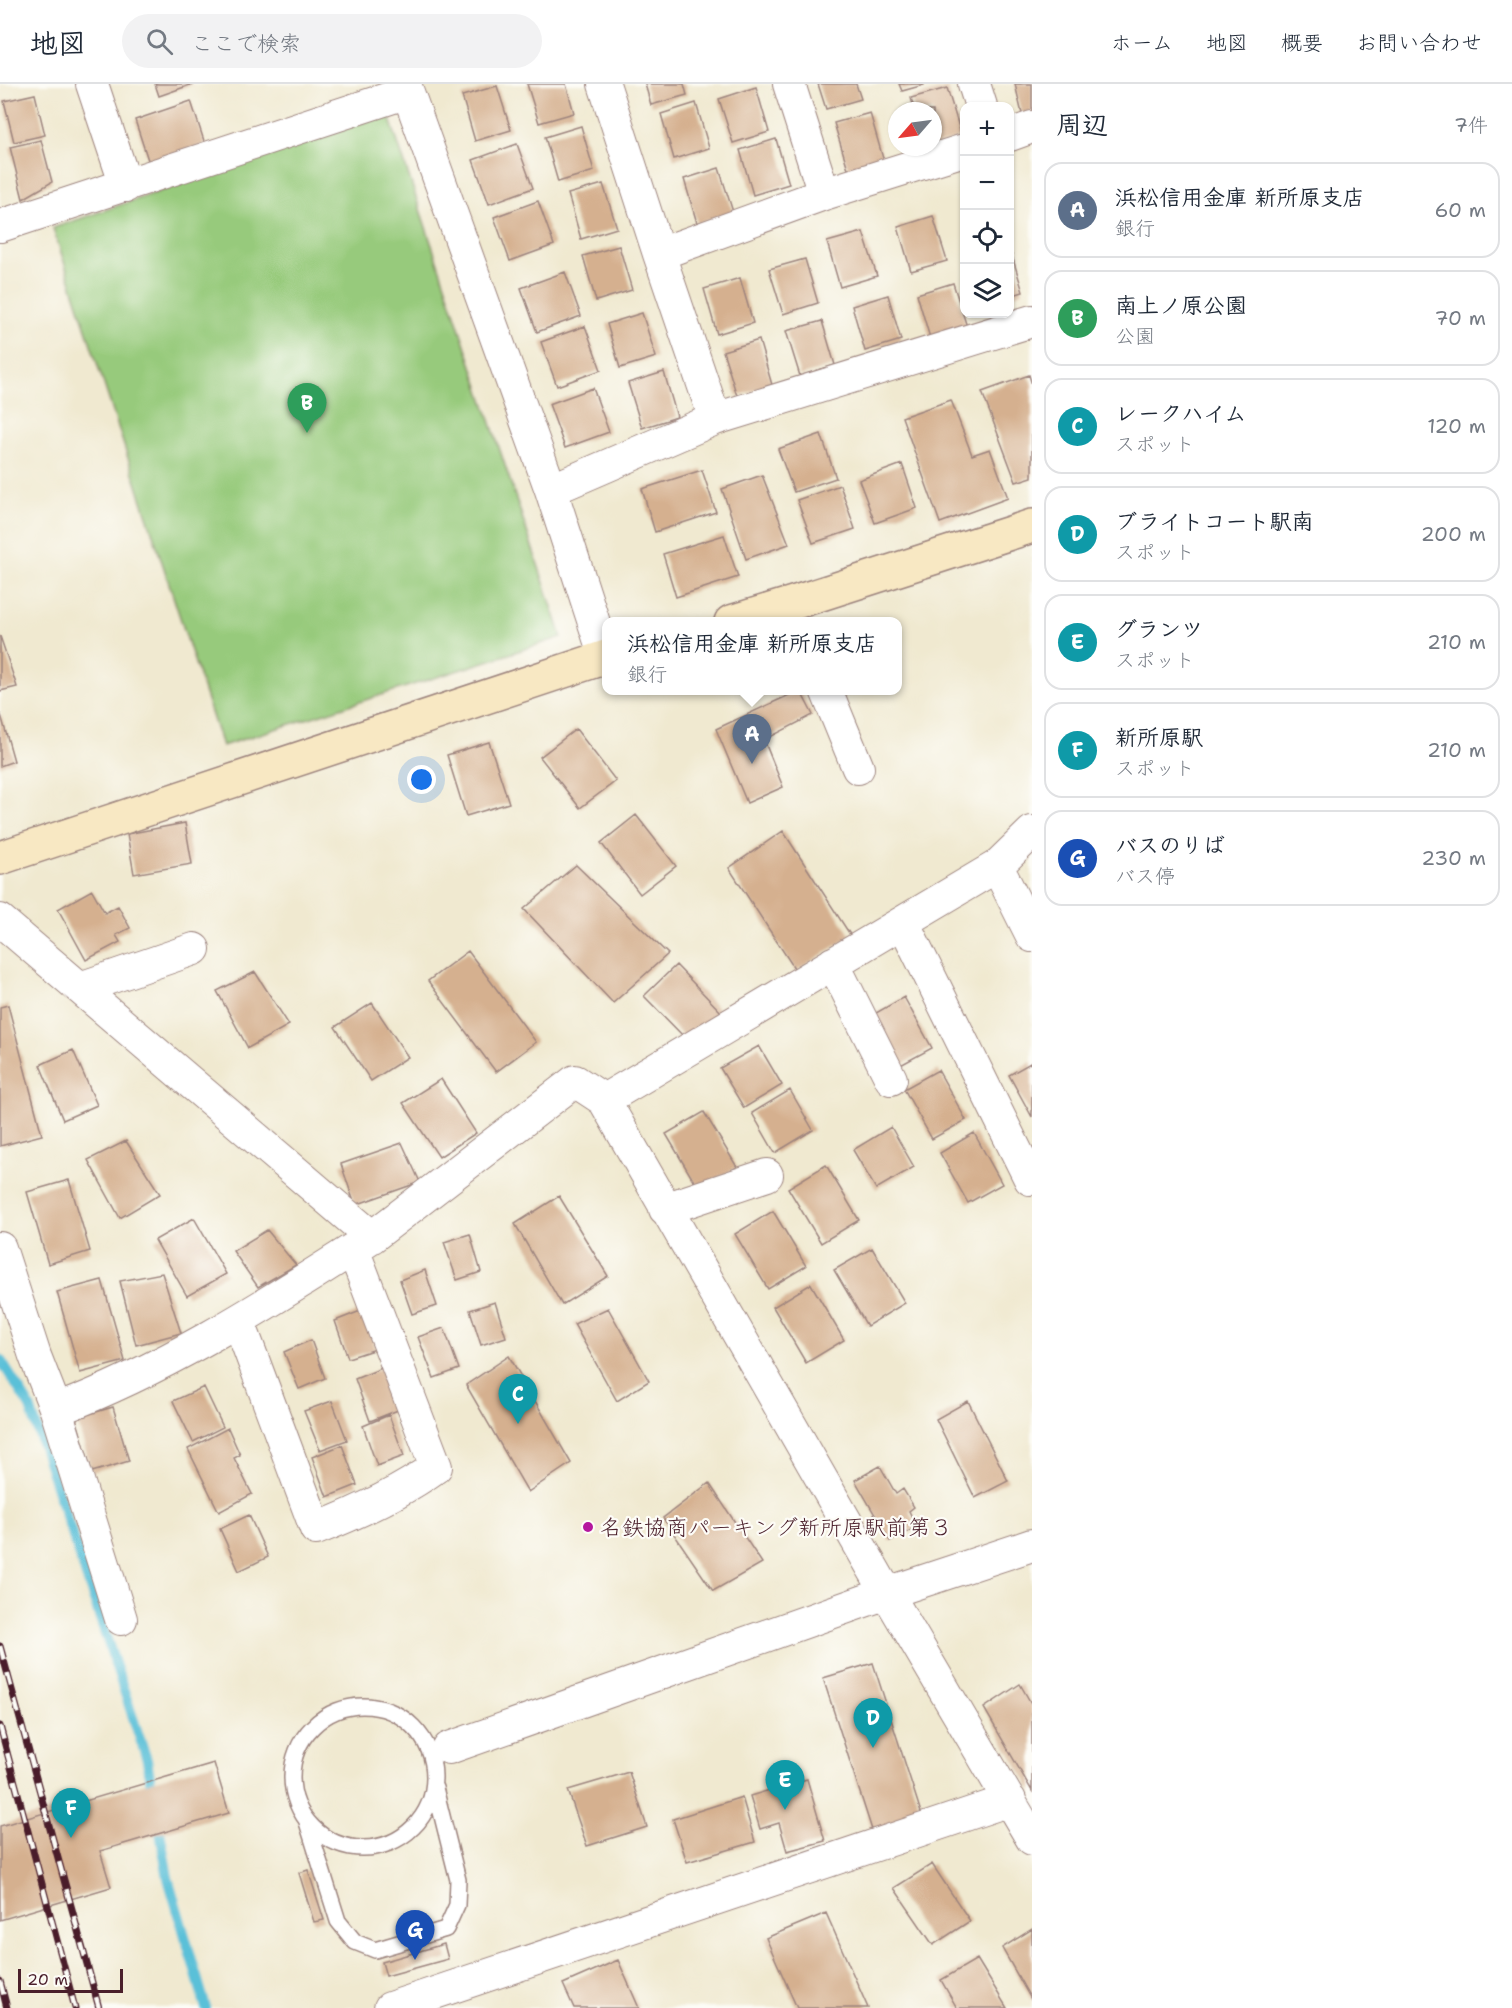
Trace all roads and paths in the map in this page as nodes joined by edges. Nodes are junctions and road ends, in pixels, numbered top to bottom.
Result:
1 (92, 84) edge
2 (604, 84) edge
3 (789, 84) edge
4 (974, 84) edge
5 (407, 88) edge
6 (980, 102) edge
7 (1032, 128) edge
8 (1014, 134) edge
9 (960, 151) edge
10 (126, 186) junction
11 (824, 194) junction
12 (0, 226) edge
13 (659, 254) junction
14 (1032, 321) edge
15 (715, 418) junction
16 (551, 490) junction
17 (1032, 526) edge
18 (794, 613) edge
19 (762, 617) edge
20 (602, 645) edge
21 (602, 658) edge
22 (828, 695) edge
23 (858, 768) dead end
24 (1032, 832) edge
25 (0, 858) edge
26 (996, 866) junction
27 (0, 920) edge
28 (903, 922) junction
29 (1032, 936) edge
30 (194, 949) dead end
31 (832, 963) junction
32 (80, 988) junction
33 (891, 1079) dead end
34 (604, 1100) junction
35 (767, 1175) dead end
36 (1029, 1179) dead end
37 (665, 1209) junction
38 (362, 1243) junction
39 (0, 1248) edge
40 (239, 1322) junction
41 (56, 1410) junction
42 (1032, 1545) edge
43 (887, 1593) junction
44 (121, 1619) dead end
45 (436, 1744) junction
46 (434, 1781) junction
47 (1010, 1800) junction
48 (306, 1820) junction
49 (1032, 1839) edge
50 (390, 2008) edge

1 - 10 street
2 - 13 street
3 - 11 street
4 - 6 street
5 - 10 street
5 - 16 street
7 - 8 street
9 - 11 street
10 - 12 street
11 - 13 street
13 - 15 street
14 - 15 street
15 - 16 street
16 - 20 street
17 - 18 street
18 - 19 street
21 - 25 street
22 - 23 street
24 - 26 street
26 - 28 street
26 - 29 street
27 - 32 street
28 - 31 street
28 - 36 street
30 - 32 street
31 - 33 street
31 - 34 street
32 - 38 street
34 - 37 street
34 - 38 street
35 - 37 street
37 - 43 street
38 - 40 street
38 - 40 street
39 - 41 street
40 - 41 street
41 - 44 street
42 - 43 street
43 - 45 street
43 - 47 street
45 - 46 lane
45 - 46 lane
45 - 48 lane
46 - 48 lane
46 - 48 lane
47 - 49 street
47 - 50 street

